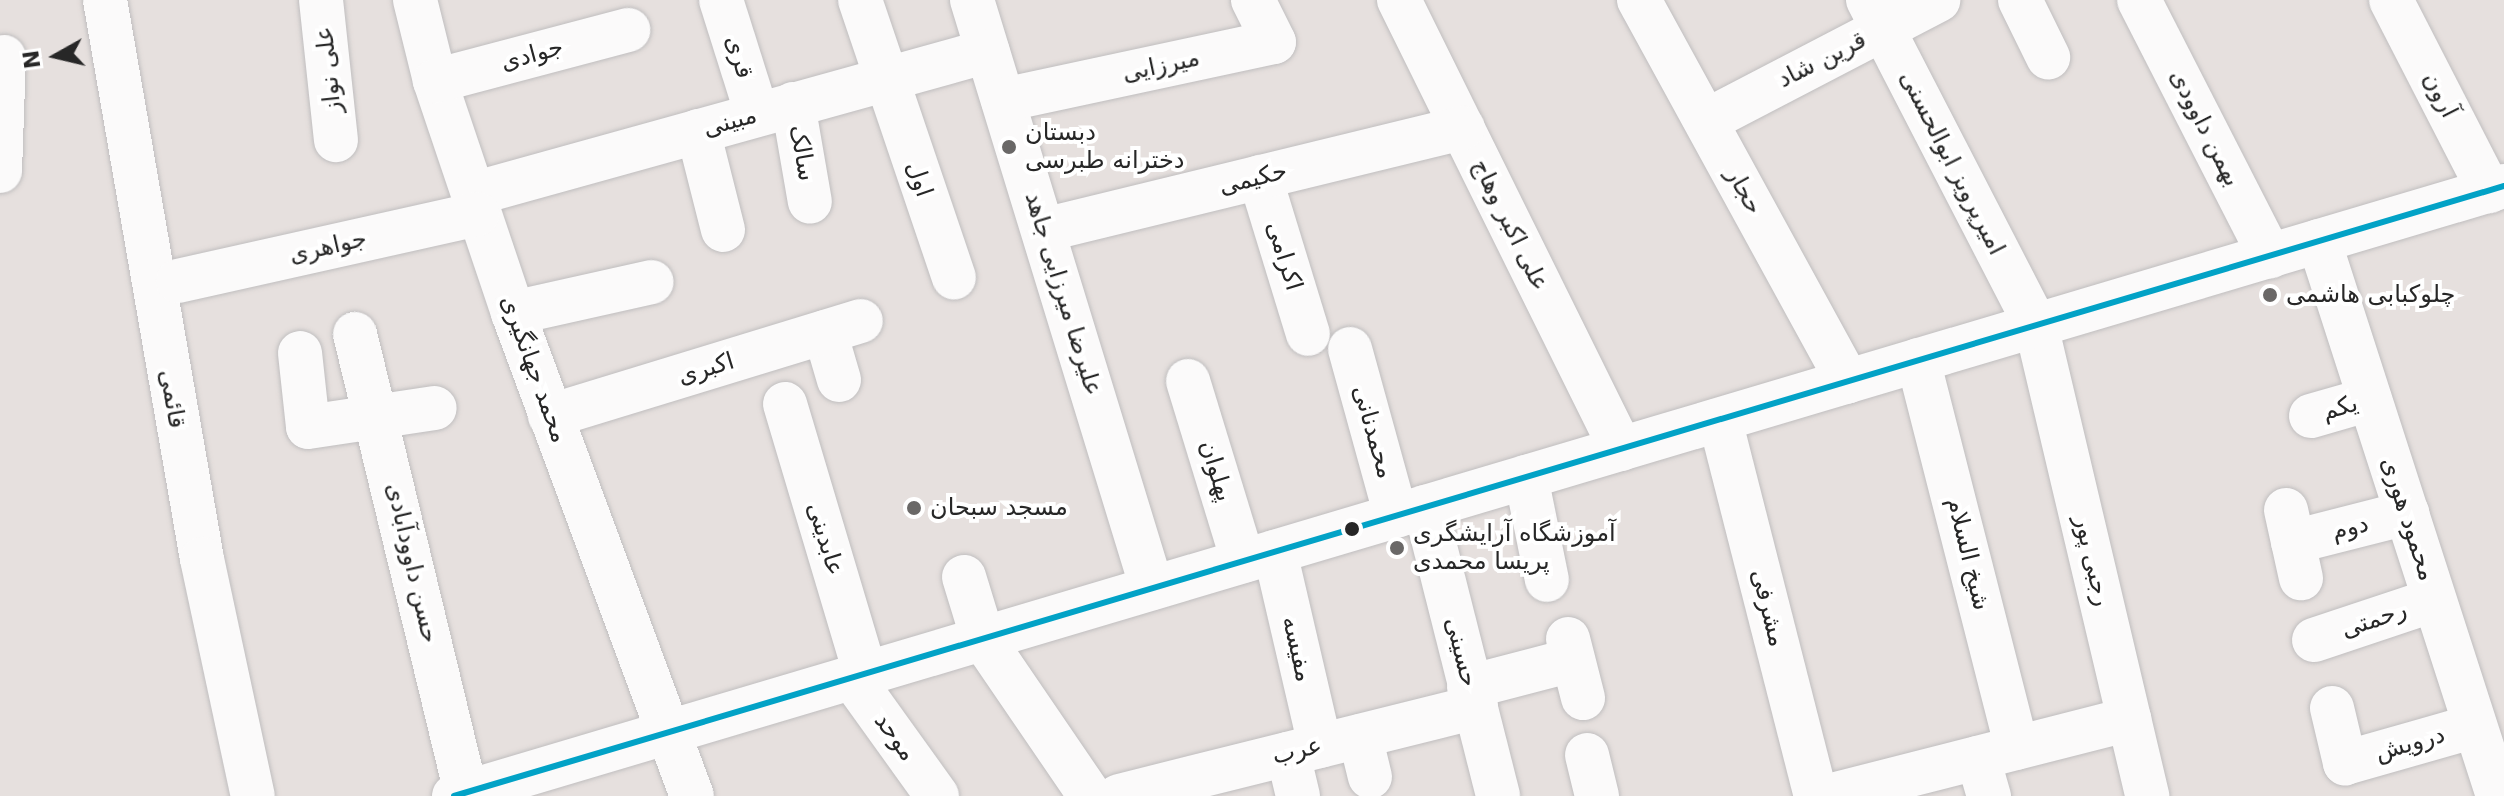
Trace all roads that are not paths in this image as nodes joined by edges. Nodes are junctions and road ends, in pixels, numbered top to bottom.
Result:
1 (105, 0) edge
2 (321, 0) edge
3 (415, 0) edge
4 (721, 0) edge
5 (860, 0) edge
6 (972, 0) edge
7 (1253, 0) edge
8 (1399, 0) edge
9 (1639, 0) edge
10 (1938, 0) edge
11 (2020, 0) edge
12 (2139, 0) edge
13 (2391, 0) edge
14 (1876, 14) edge
15 (628, 30) dead end
16 (988, 51) junction
17 (4, 57) dead end
18 (2048, 57) dead end
19 (884, 79) junction
20 (435, 81) junction
21 (1003, 100) junction
22 (775, 109) junction
23 (1706, 121) junction
24 (1463, 128) junction
25 (698, 131) junction
26 (336, 140) dead end
27 (0, 171) edge
28 (1260, 177) junction
29 (2497, 188) edge
30 (810, 202) dead end
31 (476, 204) junction
32 (723, 230) dead end
33 (1044, 230) junction
34 (2319, 241) junction
35 (2270, 256) junction
36 (954, 278) dead end
37 (178, 281) dead end
38 (652, 282) dead end
39 (513, 313) junction
40 (2036, 325) junction
41 (355, 334) dead end
42 (1308, 334) dead end
43 (1350, 349) dead end
44 (300, 353) dead end
45 (1918, 360) junction
46 (839, 380) dead end
47 (1188, 381) dead end
48 (1848, 381) junction
49 (2370, 399) junction
50 (785, 404) dead end
51 (435, 408) dead end
52 (378, 416) junction
53 (550, 416) junction
54 (2311, 416) dead end
55 (1720, 420) junction
56 (1621, 449) junction
57 (1526, 477) junction
58 (1411, 512) junction
59 (2407, 513) junction
60 (2293, 544) dead end
61 (1259, 556) junction
62 (964, 577) dead end
63 (1547, 580) dead end
64 (1152, 588) junction
65 (2434, 600) junction
66 (983, 639) junction
67 (2314, 640) dead end
68 (1575, 666) dead end
69 (859, 677) junction
70 (1472, 697) junction
71 (2332, 708) dead end
72 (2129, 719) junction
73 (671, 732) junction
74 (2487, 739) edge
75 (1334, 753) junction
76 (1995, 767) edge
77 (1200, 786) edge
78 (460, 794) edge
79 (253, 796) edge
80 (692, 796) edge
81 (937, 796) edge
82 (1090, 796) edge
83 (1119, 796) edge
84 (1298, 796) edge
85 (1498, 796) edge
86 (1816, 796) edge
87 (1828, 796) edge
88 (2147, 796) edge
89 (2498, 796) edge

1 - 79 street, قائمی
2 - 26 street, علی نواز
3 - 20 street, محمد جهانگیری
4 - 22 street, قری
5 - 19 street, اول
6 - 16 street, علیرضا میرزایی جاهد
7 - 21 street, میرزایی
8 - 24 street, علی اکبر وهاج
9 - 23 street, حجار
10 - 14 street, قرین شاد
11 - 18 street
12 - 35 street, بهمن داوودی
13 - 29 street, آرون
14 - 23 street, قرین شاد
14 - 40 street, امیرپرویز ابوالحسنی
15 - 20 street, جوادی
16 - 19 street, مبینی
16 - 21 street, علیرضا میرزایی جاهد
17 - 27 street
19 - 22 street, مبینی
19 - 36 street, اول
20 - 31 street, محمد جهانگیری
21 - 33 street, علیرضا میرزایی جاهد
22 - 25 street, مبینی
22 - 30 street, سالک
23 - 48 street, حجار
24 - 28 street, حکیمی
24 - 56 street, علی اکبر وهاج
25 - 31 street, مبینی
25 - 32 street
28 - 33 street, حکیمی
28 - 42 street, اکرامی
29 - 34 street
31 - 37 street, جواهری
31 - 39 street, محمد جهانگیری
33 - 64 street, علیرضا میرزایی جاهد
34 - 35 street
34 - 49 street, محمود هوری
35 - 40 street
38 - 39 street
39 - 53 street, محمد جهانگیری
40 - 45 street
40 - 72 street, رجبی پور
41 - 52 street, حسن داوودآبادی
43 - 58 street, محمدنانی
44 - 52 street
45 - 48 street
45 - 76 street, شیخ السلام
46 - 53 street, اکبری
47 - 61 street, پهلوان
48 - 55 street
49 - 54 street, یکم
49 - 59 street, محمود هوری
50 - 69 street, عابدینی
51 - 52 street
52 - 78 street, حسن داوودآبادی
53 - 73 street, محمد جهانگیری
55 - 56 street
55 - 86 street, مشرفی
56 - 57 street
57 - 58 street
57 - 63 street
58 - 61 street
58 - 70 street, حسینی
59 - 60 street, دوم
59 - 65 street, محمود هوری
61 - 64 street
61 - 75 street, مفیسه
62 - 66 street
64 - 66 street
65 - 67 street, رحمتی
65 - 74 street, محمود هوری
66 - 69 street
66 - 82 street
68 - 70 street, عرب
69 - 73 street
69 - 81 street, موحد
70 - 75 street, عرب
70 - 85 street, حسینی
71 - 74 street, درویش
72 - 76 street
72 - 88 street, رجبی پور
73 - 78 street
73 - 80 street, محمد جهانگیری
74 - 89 street, محمود هوری
75 - 77 street, عرب
75 - 84 street, مفیسه
76 - 87 street
77 - 83 street, عرب

